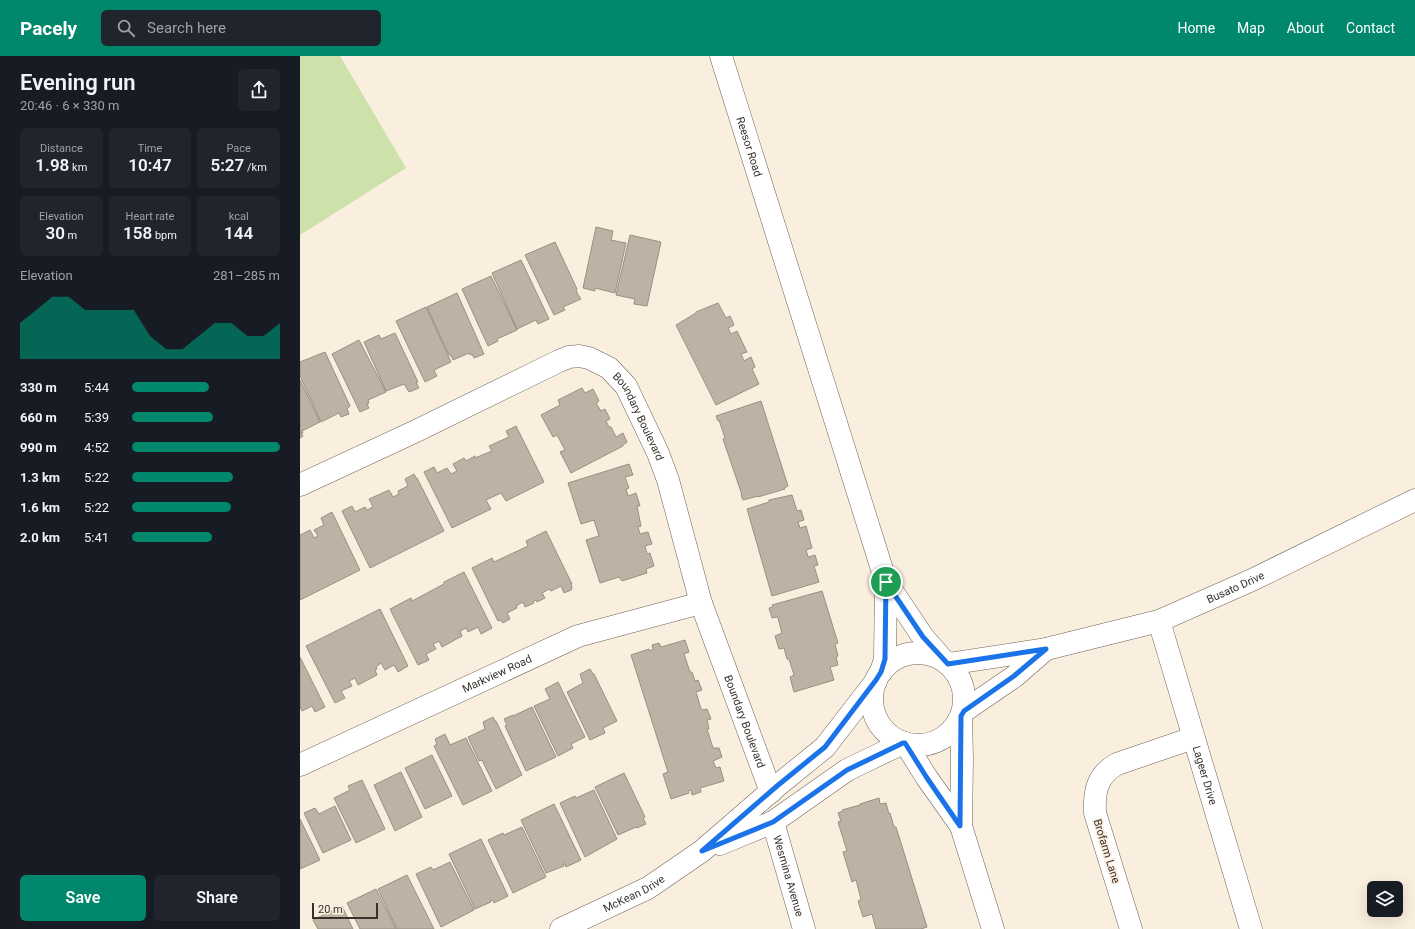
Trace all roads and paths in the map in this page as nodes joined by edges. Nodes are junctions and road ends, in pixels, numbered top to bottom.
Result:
1 (721, 56) edge
2 (300, 484) edge
3 (1415, 500) edge
4 (886, 582) junction
5 (701, 603) junction
6 (1159, 621) junction
7 (1046, 649) junction
8 (946, 663) junction
9 (878, 676) junction
10 (962, 713) junction
11 (1193, 738) junction
12 (904, 743) junction
13 (300, 764) edge
14 (771, 792) junction
15 (773, 822) junction
16 (960, 826) junction
17 (702, 851) junction
18 (561, 929) edge
19 (804, 929) edge
20 (993, 929) edge
21 (1131, 929) edge
22 (1251, 929) edge

1 - 4 street, Reesor Road
2 - 5 street, Boundary Boulevard
3 - 6 street, Busato Drive
4 - 8 street
4 - 9 street
5 - 13 street, Markview Road
5 - 14 street, Boundary Boulevard
6 - 7 street, Busato Drive
6 - 11 street, Lageer Drive
7 - 8 street, Busato Drive
7 - 10 street, Busato Drive
8 - 9 street
8 - 10 street
9 - 12 street
9 - 14 street, McKean Drive
10 - 12 street
10 - 16 street
11 - 21 street, Brofarm Lane
11 - 22 street, Lageer Drive
12 - 15 street, McKean Drive
12 - 16 street
14 - 17 street, McKean Drive
15 - 17 street, McKean Drive
15 - 19 street, Wesmina Avenue
16 - 20 street
17 - 18 street, McKean Drive

